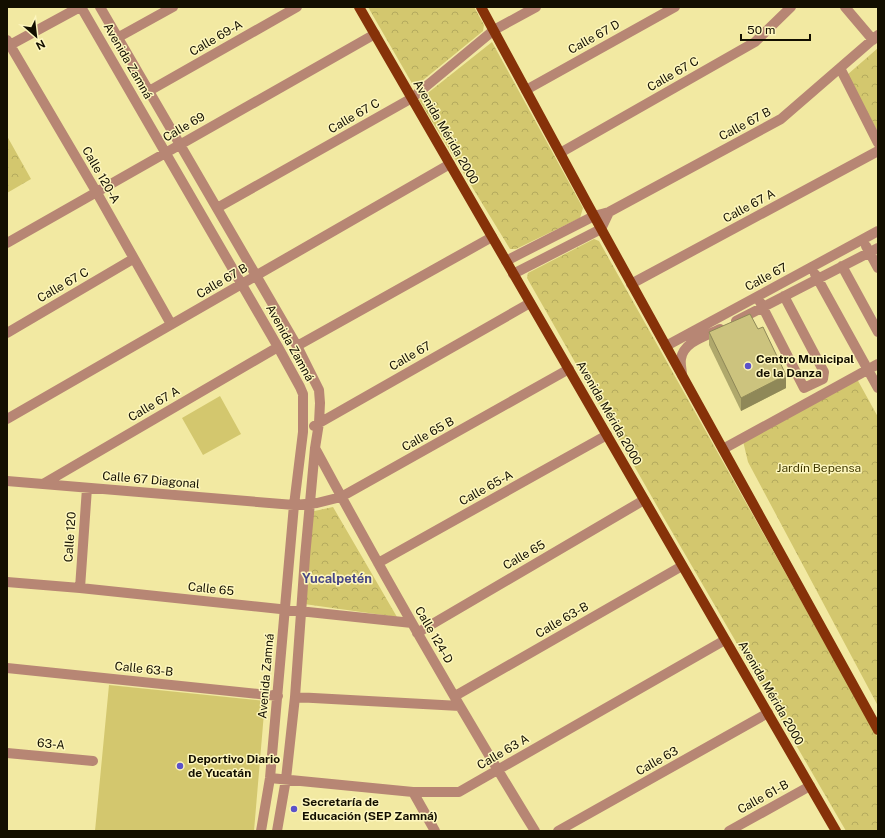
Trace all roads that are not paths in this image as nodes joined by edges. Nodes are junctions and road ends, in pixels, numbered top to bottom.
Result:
1 (81, 7) edge
2 (100, 7) edge
3 (173, 7) edge
4 (296, 7) edge
5 (359, 7) edge
6 (481, 7) edge
7 (536, 7) edge
8 (675, 7) edge
9 (792, 7) edge
10 (845, 7) edge
11 (494, 30) junction
12 (375, 34) junction
13 (875, 37) edge
14 (117, 38) junction
15 (9, 43) edge
16 (840, 68) junction
17 (526, 90) junction
18 (149, 91) junction
19 (412, 98) junction
20 (878, 143) edge
21 (180, 145) junction
22 (878, 152) edge
23 (167, 153) junction
24 (560, 154) junction
25 (450, 164) junction
26 (97, 193) junction
27 (217, 208) junction
28 (609, 212) junction
29 (594, 216) junction
30 (601, 228) junction
31 (878, 231) edge
32 (492, 237) junction
33 (863, 239) junction
34 (7, 243) edge
35 (874, 250) edge
36 (133, 259) junction
37 (506, 261) junction
38 (842, 266) junction
39 (811, 267) junction
40 (878, 268) edge
41 (513, 274) junction
42 (256, 277) junction
43 (818, 278) junction
44 (242, 284) junction
45 (632, 284) junction
46 (757, 296) junction
47 (784, 296) junction
48 (530, 303) junction
49 (762, 307) junction
50 (172, 324) junction
51 (878, 332) edge
52 (7, 333) edge
53 (278, 346) junction
54 (297, 346) junction
55 (666, 346) junction
56 (878, 364) edge
57 (569, 369) junction
58 (868, 370) junction
59 (682, 376) junction
60 (878, 388) edge
61 (7, 419) edge
62 (319, 423) junction
63 (304, 432) junction
64 (607, 435) junction
65 (315, 448) junction
66 (723, 449) junction
67 (7, 481) edge
68 (43, 484) junction
69 (87, 488) junction
70 (341, 497) junction
71 (644, 500) junction
72 (310, 503) junction
73 (294, 505) junction
74 (378, 563) junction
75 (682, 566) junction
76 (7, 582) edge
77 (80, 588) junction
78 (285, 610) junction
79 (300, 612) junction
80 (412, 623) junction
81 (417, 632) junction
82 (725, 640) junction
83 (7, 668) edge
84 (278, 696) junction
85 (455, 696) junction
86 (295, 697) junction
87 (460, 706) junction
88 (768, 713) junction
89 (878, 730) edge
90 (7, 753) edge
91 (93, 761) dead end
92 (498, 770) junction
93 (270, 778) junction
94 (286, 779) junction
95 (810, 786) junction
96 (413, 792) junction
97 (261, 831) edge
98 (277, 831) edge
99 (435, 831) edge
100 (535, 831) edge
101 (558, 831) edge
102 (729, 831) edge
103 (836, 831) edge

1 - 15 street
1 - 23 street, Avenida Zamná
2 - 14 street, Avenida Zamná
3 - 14 street
4 - 18 street, Calle 69-A
5 - 12 main road, Avenida Mérida 2000
6 - 11 main road
7 - 11 street, Calle 67 C
8 - 17 street, Calle 67 D
9 - 24 street, Calle 67 C
10 - 13 street
11 - 17 main road
11 - 19 street, Calle 67 C
12 - 19 main road, Avenida Mérida 2000
12 - 21 street, Calle 69
13 - 16 street, Calle 67 B
14 - 18 street, Avenida Zamná
15 - 26 street, Calle 120-A
16 - 20 street
16 - 28 street, Calle 67 B
17 - 24 main road
18 - 21 street, Avenida Zamná
19 - 25 main road, Avenida Mérida 2000
19 - 27 street, Calle 67 C
21 - 23 street, Calle 69
21 - 27 street, Avenida Zamná
22 - 45 street, Calle 67 A
23 - 26 street, Calle 69
23 - 44 street, Avenida Zamná
24 - 29 main road
25 - 32 main road, Avenida Mérida 2000
25 - 42 street, Calle 67 B
26 - 34 street, Calle 69
26 - 36 street, Calle 120-A
27 - 42 street, Avenida Zamná
28 - 29 street, Calle 67 B
28 - 30 street
29 - 30 main road
29 - 37 street
30 - 41 street
30 - 45 main road
31 - 33 street, Calle 67
32 - 37 main road, Avenida Mérida 2000
32 - 54 street
33 - 35 street
33 - 39 street, Calle 67
35 - 38 street
35 - 40 street
36 - 50 street, Calle 120-A
36 - 52 street, Calle 67 C
37 - 41 main road, Avenida Mérida 2000
38 - 43 street
38 - 51 street
39 - 43 street
39 - 46 street, Calle 67
41 - 48 main road, Avenida Mérida 2000
42 - 44 street, Calle 67 B
42 - 54 street, Avenida Zamná
43 - 47 street
43 - 58 street
44 - 50 street, Calle 67 B
44 - 53 street, Avenida Zamná
45 - 55 main road
46 - 49 street
46 - 55 street, Calle 67
47 - 49 street
47 - 49 street
48 - 57 main road, Avenida Mérida 2000
48 - 62 street, Calle 67
49 - 59 street
50 - 61 street, Calle 67 B
53 - 63 street, Avenida Zamná
53 - 68 street, Calle 67 A
54 - 62 street, Avenida Zamná
55 - 59 main road
56 - 58 street
57 - 64 main road, Avenida Mérida 2000
57 - 70 street, Calle 65 B
58 - 60 street
58 - 66 street
59 - 66 main road
62 - 63 street, Calle 67
62 - 65 street, Avenida Zamná
63 - 73 street, Avenida Zamná
64 - 71 main road, Avenida Mérida 2000
64 - 74 street, Calle 65-A
65 - 70 street, Calle 124-D
65 - 72 street, Avenida Zamná
66 - 89 main road
67 - 68 street, Calle 67 Diagonal
68 - 69 street, Calle 67 Diagonal
69 - 73 street, Calle 67 Diagonal
69 - 77 street, Calle 120
70 - 72 street, Calle 65 B
70 - 74 street, Calle 124-D
71 - 75 main road, Avenida Mérida 2000
71 - 81 street, Calle 65
72 - 73 street, Calle 65 B
72 - 79 street, Avenida Zamná
73 - 78 street, Avenida Zamná
74 - 80 street, Calle 124-D
75 - 82 main road, Avenida Mérida 2000
75 - 85 street, Calle 63-B
76 - 77 street, Calle 65
77 - 78 street, Calle 65
78 - 79 street, Calle 65
78 - 84 street, Avenida Zamná
79 - 80 street, Calle 65
79 - 86 street, Avenida Zamná
80 - 81 street, Calle 124-D
81 - 85 street, Calle 124-D
82 - 88 main road, Avenida Mérida 2000
82 - 92 street, Calle 63 A
83 - 84 street, Calle 63-B
84 - 93 street, Avenida Zamná
85 - 87 street, Calle 124-D
86 - 87 street
86 - 94 street, Avenida Zamná
87 - 92 street, Calle 124-D
88 - 95 main road, Avenida Mérida 2000
88 - 101 street, Calle 63
90 - 91 street, 63-A
92 - 96 street, Calle 63 A
92 - 100 street, Calle 124-D
93 - 94 street, Calle 63 A
93 - 97 street, Avenida Zamná
94 - 96 street, Calle 63 A
94 - 98 street, Avenida Zamná
95 - 102 street, Calle 61-B
95 - 103 main road, Avenida Mérida 2000
96 - 99 street

